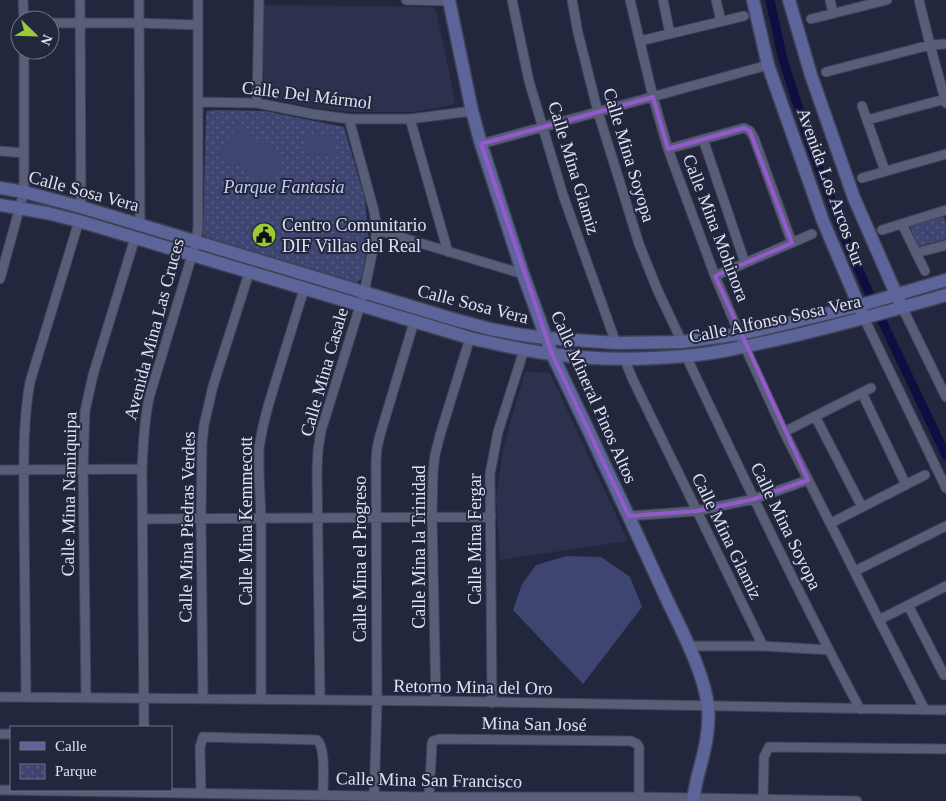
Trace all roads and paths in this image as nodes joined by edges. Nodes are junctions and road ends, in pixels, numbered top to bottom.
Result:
1 (80, 0) edge
2 (139, 0) edge
3 (198, 0) edge
4 (259, 0) edge
5 (406, 0) edge
6 (512, 0) edge
7 (572, 0) edge
8 (630, 0) edge
9 (664, 0) edge
10 (716, 0) edge
11 (753, 0) edge
12 (789, 0) edge
13 (830, 0) edge
14 (887, 0) edge
15 (919, 0) edge
16 (449, 1) edge
17 (833, 13) junction
18 (744, 16) dead end
19 (811, 19) dead end
20 (720, 21) junction
21 (60, 23) edge
22 (139, 23) junction
23 (81, 24) junction
24 (198, 25) junction
25 (670, 34) junction
26 (640, 41) junction
27 (946, 44) edge
28 (930, 45) junction
29 (24, 60) edge
30 (768, 66) junction
31 (826, 72) dead end
32 (652, 97) junction
33 (945, 101) edge
34 (198, 102) junction
35 (257, 103) junction
36 (862, 106) dead end
37 (472, 111) junction
38 (598, 112) junction
39 (349, 119) junction
40 (410, 119) junction
41 (867, 120) junction
42 (543, 127) junction
43 (703, 139) junction
44 (481, 144) junction
45 (668, 149) junction
46 (0, 151) edge
47 (24, 153) junction
48 (946, 154) edge
49 (885, 172) junction
50 (862, 178) dead end
51 (0, 188) edge
52 (24, 192) junction
53 (0, 205) edge
54 (81, 207) junction
55 (21, 208) junction
56 (946, 210) edge
57 (79, 221) junction
58 (140, 224) junction
59 (902, 224) junction
60 (376, 230) junction
61 (882, 230) dead end
62 (812, 234) dead end
63 (135, 238) junction
64 (196, 242) junction
65 (792, 243) junction
66 (5, 245) edge
67 (946, 245) edge
68 (448, 252) junction
69 (916, 253) junction
70 (192, 255) junction
71 (745, 263) junction
72 (925, 271) dead end
73 (249, 273) junction
74 (523, 274) junction
75 (715, 276) junction
76 (0, 279) edge
77 (946, 280) edge
78 (850, 285) junction
79 (304, 289) junction
80 (946, 294) edge
81 (896, 295) junction
82 (362, 299) junction
83 (858, 306) junction
84 (902, 307) junction
85 (836, 311) junction
86 (864, 318) junction
87 (414, 322) junction
88 (740, 334) junction
89 (470, 338) junction
90 (546, 338) junction
91 (682, 342) junction
92 (616, 343) junction
93 (746, 346) junction
94 (524, 350) junction
95 (552, 354) junction
96 (686, 356) junction
97 (624, 358) junction
98 (871, 388) dead end
99 (862, 393) junction
100 (946, 397) edge
101 (815, 416) junction
102 (784, 432) junction
103 (142, 469) junction
104 (0, 470) edge
105 (24, 470) junction
106 (83, 470) junction
107 (925, 475) dead end
108 (808, 480) junction
109 (906, 485) junction
110 (946, 488) edge
111 (754, 499) junction
112 (862, 508) junction
113 (697, 511) junction
114 (629, 516) junction
115 (432, 517) junction
116 (491, 517) junction
117 (261, 518) junction
118 (317, 518) junction
119 (376, 518) junction
120 (143, 519) junction
121 (201, 519) junction
122 (831, 523) junction
123 (946, 526) edge
124 (855, 571) junction
125 (946, 586) edge
126 (908, 605) junction
127 (879, 620) junction
128 (688, 646) junction
129 (763, 646) junction
130 (829, 650) junction
131 (942, 664) edge
132 (944, 675) dead end
133 (0, 697) edge
134 (26, 697) junction
135 (86, 698) junction
136 (144, 698) junction
137 (203, 699) junction
138 (261, 699) junction
139 (320, 700) junction
140 (377, 702) junction
141 (436, 702) junction
142 (492, 703) junction
143 (708, 707) junction
144 (860, 708) junction
145 (925, 710) junction
146 (946, 710) edge
147 (144, 726) edge
148 (946, 749) edge
149 (172, 791) edge
150 (201, 792) junction
151 (323, 794) junction
152 (429, 797) junction
153 (639, 797) junction
154 (374, 798) edge
155 (517, 799) edge
156 (763, 799) junction
157 (693, 800) edge
158 (857, 801) edge

1 - 23 street
2 - 22 street
3 - 24 street, Avenida Mina Las Cruces
4 - 35 street
5 - 16 street
6 - 42 street, Calle Mina Glamiz
7 - 38 street, Calle Mina Soyopa
8 - 26 street, Calle Mina Mohinora
9 - 25 street
10 - 20 street
11 - 30 main road, Avenida Los Arcos Sur
12 - 81 main road, Avenida Los Arcos Sur
13 - 17 street
14 - 17 street
15 - 28 street
16 - 37 main road, Calle Mineral Pinos Altos
17 - 19 street
18 - 20 street
20 - 25 street
21 - 23 street
22 - 23 street
22 - 24 street
22 - 58 street
23 - 54 street
24 - 34 street, Avenida Mina Las Cruces
25 - 26 street
26 - 32 street, Calle Mina Mohinora
27 - 28 street
28 - 31 street
28 - 33 street
29 - 47 street
30 - 32 street
30 - 78 main road, Avenida Los Arcos Sur
32 - 38 street
32 - 45 street, Calle Mina Mohinora
33 - 41 street
34 - 35 street, Calle Del Mármol
34 - 64 street, Avenida Mina Las Cruces
35 - 39 street, Calle Del Mármol
36 - 41 street
37 - 40 street, Calle Del Mármol
37 - 44 main road, Calle Mineral Pinos Altos
38 - 42 street
38 - 91 street, Calle Mina Soyopa
39 - 40 street, Calle Del Mármol
39 - 60 street, Calle Mina Casale
40 - 68 street
41 - 49 street
42 - 44 street
42 - 92 street, Calle Mina Glamiz
43 - 45 street
43 - 65 street
43 - 71 street
44 - 74 main road, Calle Mineral Pinos Altos
45 - 75 street, Calle Mina Mohinora
46 - 47 street
47 - 52 street
48 - 49 street
49 - 50 street
51 - 52 main road, Calle Sosa Vera
52 - 54 main road, Calle Sosa Vera
52 - 55 street
53 - 55 main road, Calle Alfonso Sosa Vera
54 - 58 main road, Calle Sosa Vera
55 - 57 main road, Calle Alfonso Sosa Vera
55 - 66 street
56 - 59 street
57 - 63 main road, Calle Alfonso Sosa Vera
57 - 105 street
58 - 64 main road, Calle Sosa Vera
59 - 61 street
59 - 69 street
60 - 68 street
60 - 82 street, Calle Mina Casale
62 - 65 street
63 - 70 main road, Calle Alfonso Sosa Vera
63 - 106 street, Calle Mina Namiquipa
64 - 70 street, Avenida Mina Las Cruces
64 - 82 main road, Calle Sosa Vera
65 - 71 street
66 - 76 street
67 - 69 street
68 - 74 street
69 - 72 street
70 - 73 main road, Calle Alfonso Sosa Vera
70 - 103 street, Avenida Mina Las Cruces
71 - 75 street
73 - 79 main road, Calle Alfonso Sosa Vera
73 - 121 street, Calle Mina Piedras Verdes
74 - 90 main road, Calle Mineral Pinos Altos
75 - 88 street, Calle Mina Mohinora
77 - 81 main road, Calle Sosa Vera
78 - 83 main road, Avenida Los Arcos Sur
78 - 85 main road
79 - 82 main road, Calle Alfonso Sosa Vera
79 - 117 street, Calle Mina Kemmecott
80 - 84 main road, Calle Alfonso Sosa Vera
81 - 83 main road, Calle Sosa Vera
81 - 84 main road, Avenida Los Arcos Sur
82 - 87 main road, Calle Alfonso Sosa Vera
82 - 90 main road, Calle Sosa Vera
82 - 118 street, Calle Mina Casale
83 - 85 main road, Calle Sosa Vera
83 - 86 main road, Avenida Los Arcos Sur
84 - 86 main road, Calle Alfonso Sosa Vera
84 - 100 street, Avenida Los Arcos Sur
85 - 88 main road, Calle Sosa Vera
86 - 93 main road, Calle Alfonso Sosa Vera
86 - 110 street, Avenida Los Arcos Sur
87 - 89 main road, Calle Alfonso Sosa Vera
87 - 119 street, Calle Mina el Progreso
88 - 91 main road, Calle Sosa Vera
88 - 93 street, Calle Mina Mohinora
89 - 94 main road, Calle Alfonso Sosa Vera
89 - 115 street, Calle Mina la Trinidad
90 - 92 main road, Calle Sosa Vera
90 - 95 main road, Calle Mineral Pinos Altos
91 - 92 main road, Calle Sosa Vera
93 - 96 main road, Calle Alfonso Sosa Vera
93 - 102 street, Calle Mina Mohinora
94 - 95 main road, Calle Alfonso Sosa Vera
94 - 116 street, Calle Mina Fergar
95 - 97 main road, Calle Alfonso Sosa Vera
95 - 114 main road, Calle Mineral Pinos Altos
96 - 97 main road, Calle Alfonso Sosa Vera
96 - 111 street, Calle Mina Soyopa
97 - 113 street, Calle Mina Glamiz
98 - 99 street
99 - 101 street
99 - 109 street
101 - 102 street
101 - 112 street
102 - 108 street, Calle Mina Mohinora
103 - 106 street
103 - 120 street, Avenida Mina Las Cruces
104 - 105 street
105 - 106 street
105 - 134 street
106 - 135 street, Calle Mina Namiquipa
107 - 109 street
108 - 111 street
108 - 122 street, Calle Mina Mohinora
109 - 112 street
111 - 113 street
111 - 130 street, Calle Mina Soyopa
112 - 122 street
113 - 114 street
113 - 129 street, Calle Mina Glamiz
114 - 128 main road, Calle Mineral Pinos Altos
115 - 116 street
115 - 119 street
115 - 141 street, Calle Mina la Trinidad
116 - 142 street, Calle Mina Fergar
117 - 118 street
117 - 121 street
117 - 138 street, Calle Mina Kemmecott
118 - 119 street
118 - 139 street, Calle Mina Casale
119 - 140 street, Calle Mina el Progreso
120 - 121 street
120 - 136 street, Avenida Mina Las Cruces
121 - 137 street, Calle Mina Piedras Verdes
122 - 124 street, Calle Mina Mohinora
123 - 124 street
124 - 127 street, Calle Mina Mohinora
125 - 126 street
126 - 127 street
126 - 131 street
127 - 145 street, Calle Mina Mohinora
128 - 129 street
128 - 143 main road, Calle Mineral Pinos Altos
129 - 130 street
130 - 144 street, Calle Mina Soyopa
131 - 132 street
133 - 134 street, Retorno Mina del Oro
134 - 135 street, Retorno Mina del Oro
135 - 136 street, Retorno Mina del Oro
136 - 137 street, Retorno Mina del Oro
136 - 147 street, Avenida Mina Las Cruces
137 - 138 street, Retorno Mina del Oro
138 - 139 street, Retorno Mina del Oro
139 - 140 street, Retorno Mina del Oro
140 - 141 street, Retorno Mina del Oro
140 - 154 street, Calle Mina el Progreso
141 - 142 street, Retorno Mina del Oro
142 - 143 street, Retorno Mina del Oro
143 - 144 street, Retorno Mina del Oro
143 - 157 main road, Calle Mineral Pinos Altos
144 - 145 street, Retorno Mina del Oro
145 - 146 street, Retorno Mina del Oro
148 - 156 street
149 - 150 street, Calle Mina San Francisco
150 - 151 street, Calle Mina San Francisco
150 - 151 street
151 - 154 street, Calle Mina San Francisco
152 - 153 street, Mina San José
152 - 154 street, Calle Mina San Francisco
152 - 155 street, Calle Mina San Francisco
153 - 155 street, Calle Mina San Francisco
153 - 157 street, Calle Mina San Francisco
156 - 157 street, Calle Mina San Francisco
156 - 158 street, Calle Mina San Francisco

